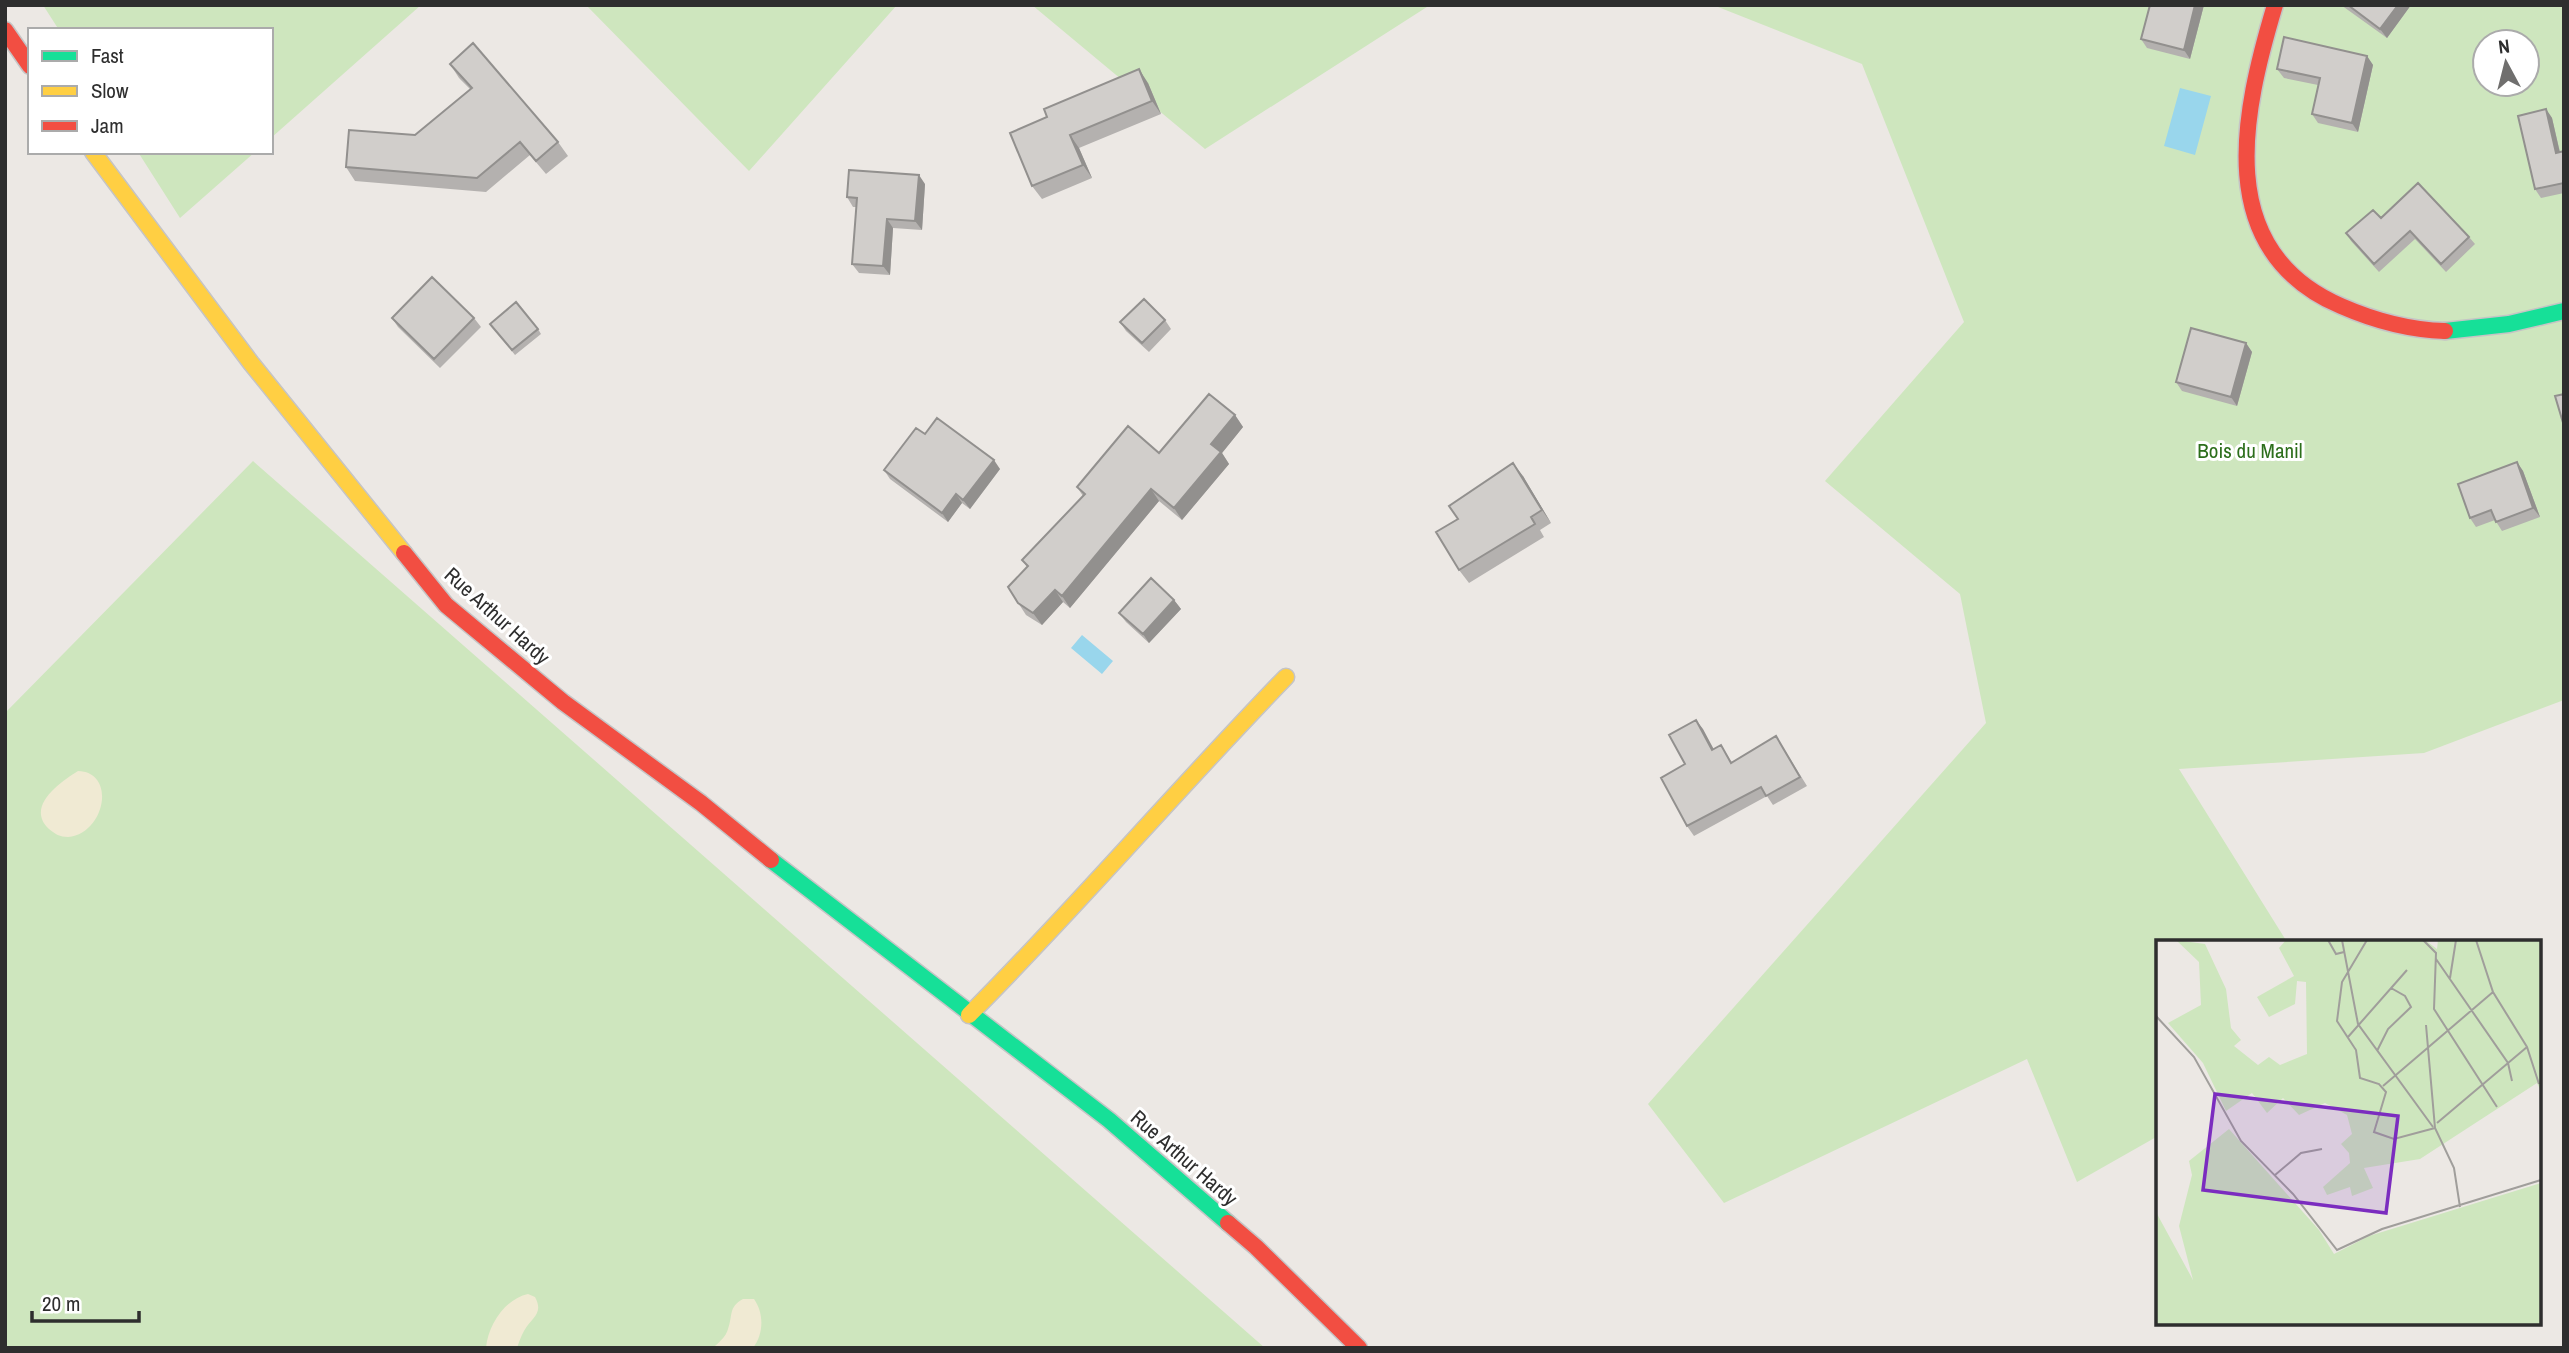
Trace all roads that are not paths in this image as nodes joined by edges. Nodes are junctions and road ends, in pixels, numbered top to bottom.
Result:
1 (2275, 5) edge
2 (5, 30) edge
3 (28, 63) edge
4 (94, 154) edge
5 (2564, 311) edge
6 (1286, 677) dead end
7 (969, 1015) junction
8 (1359, 1348) edge

1 - 5 street
2 - 3 street
4 - 7 street, Rue Arthur Hardy
6 - 7 street
7 - 8 street, Rue Arthur Hardy

